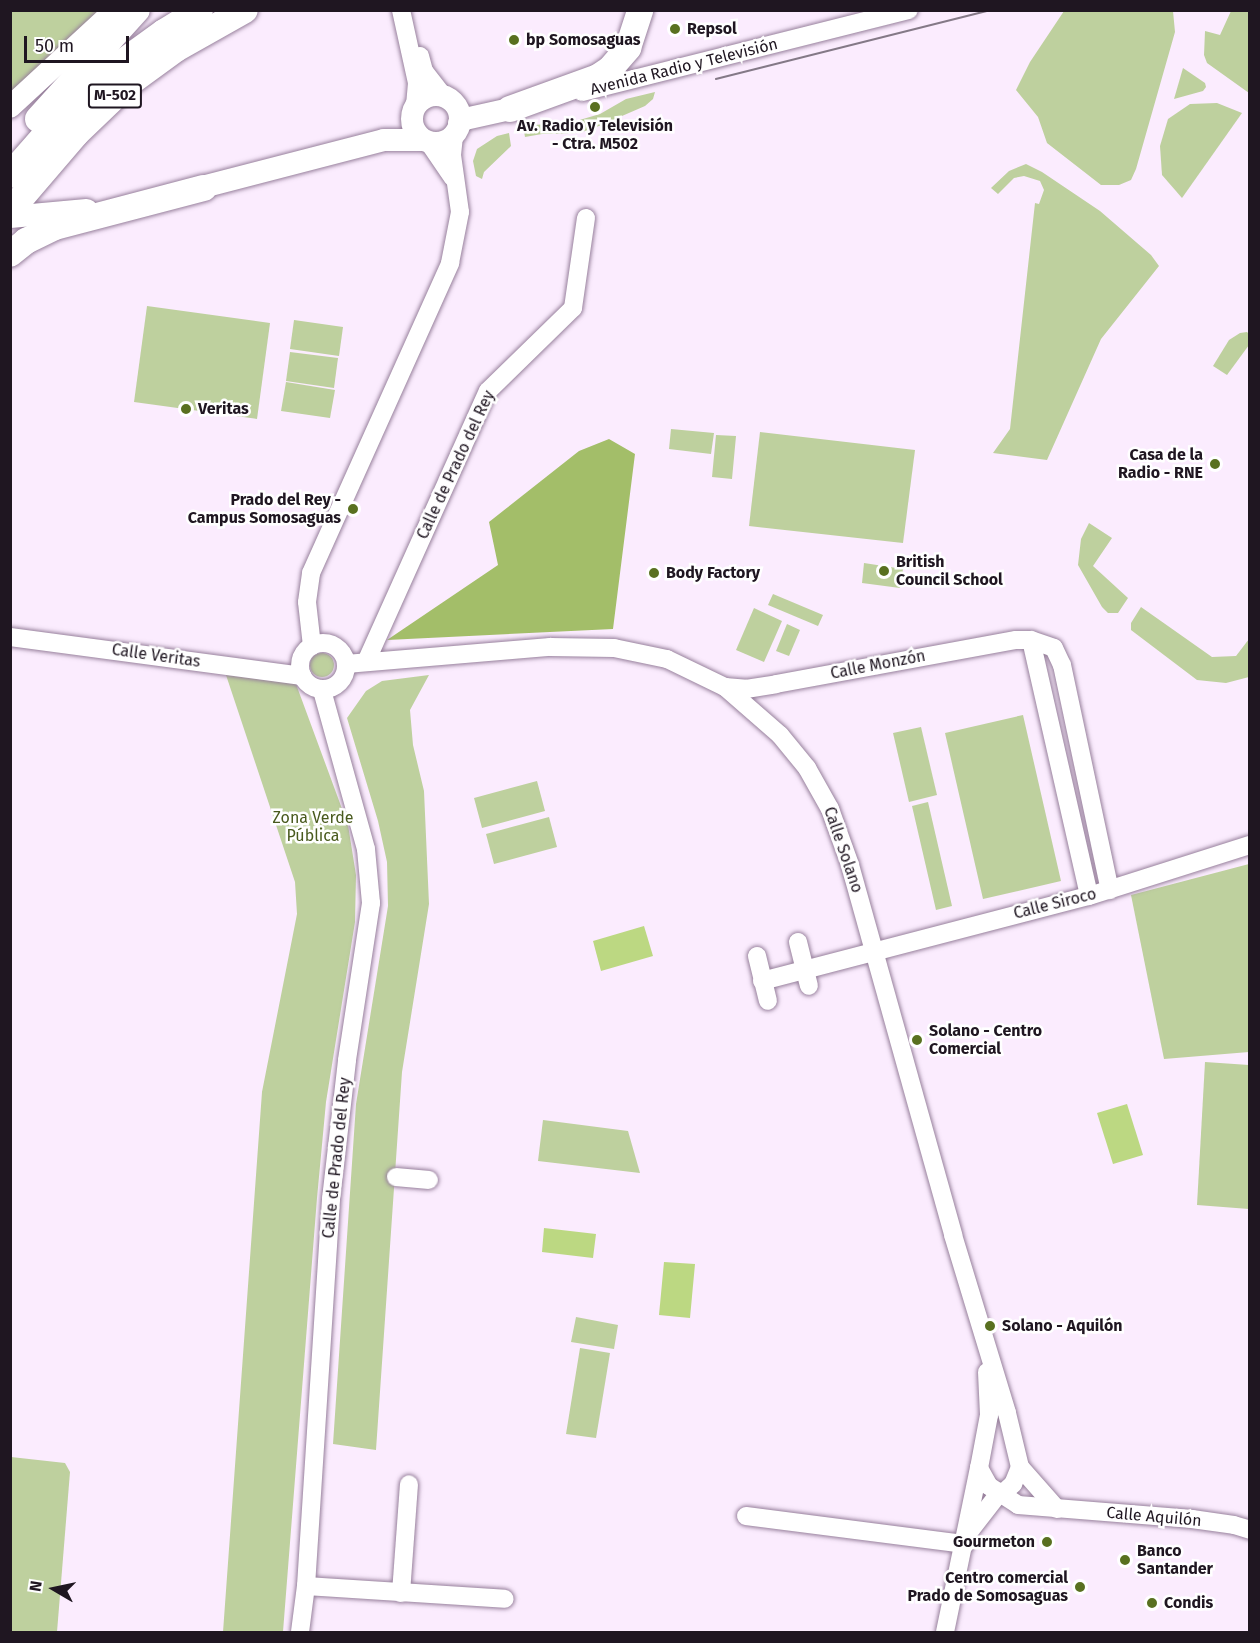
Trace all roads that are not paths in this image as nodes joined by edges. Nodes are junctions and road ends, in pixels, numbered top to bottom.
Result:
1 (115, 10) edge
2 (136, 10) edge
3 (200, 10) edge
4 (245, 10) edge
5 (401, 10) edge
6 (406, 10) edge
7 (640, 10) edge
8 (909, 10) edge
9 (442, 95) junction
10 (10, 107) edge
11 (415, 107) junction
12 (510, 109) junction
13 (457, 129) junction
14 (426, 141) junction
15 (10, 150) edge
16 (10, 175) edge
17 (457, 183) junction
18 (204, 188) junction
19 (10, 211) edge
20 (10, 217) edge
21 (586, 218) dead end
22 (10, 254) edge
23 (10, 637) edge
24 (1031, 640) junction
25 (312, 646) junction
26 (366, 662) junction
27 (346, 664) junction
28 (302, 675) junction
29 (725, 687) junction
30 (322, 690) junction
31 (1250, 845) edge
32 (1110, 890) junction
33 (1089, 896) junction
34 (798, 942) dead end
35 (866, 952) junction
36 (757, 956) dead end
37 (808, 978) junction
38 (762, 981) junction
39 (768, 1001) dead end
40 (396, 1177) dead end
41 (429, 1180) dead end
42 (987, 1350) junction
43 (1018, 1459) junction
44 (981, 1460) junction
45 (409, 1484) dead end
46 (1001, 1492) junction
47 (1058, 1509) junction
48 (746, 1516) dead end
49 (1250, 1530) edge
50 (966, 1539) junction
51 (306, 1586) junction
52 (401, 1593) junction
53 (505, 1599) dead end
54 (300, 1632) edge
55 (945, 1632) edge

1 - 10 main road
2 - 15 highway, M-502
3 - 16 highway, M-502
4 - 19 highway, M-502
5 - 11 street
6 - 9 street
7 - 12 highway
8 - 12 street, Avenida Radio y Televisión
9 - 11 main road
9 - 13 main road
11 - 14 main road
12 - 13 main road, Avenida Radio y Televisión
13 - 14 main road
13 - 17 street
14 - 17 street
14 - 18 main road
17 - 25 street
18 - 20 main road
18 - 22 highway
21 - 26 street, Calle de Prado del Rey
23 - 28 street, Calle Veritas
24 - 29 street, Calle Monzón
24 - 32 street
24 - 33 street
25 - 27 street
25 - 28 street
26 - 27 street, Calle Solano
26 - 29 street, Calle Solano
27 - 30 street
28 - 30 street
29 - 35 street, Calle Solano
30 - 51 street, Calle de Prado del Rey
31 - 32 street, Calle Siroco
32 - 33 street, Calle Siroco
33 - 35 street, Calle Siroco
34 - 37 street
35 - 37 street, Calle Siroco
35 - 42 street, Calle Solano
36 - 38 street
37 - 38 street, Calle Siroco
38 - 39 street
40 - 41 street
42 - 43 street, Calle Solano
42 - 44 street, Calle Solano
43 - 44 street
43 - 46 street, Calle Solano
43 - 47 street
44 - 46 street
44 - 50 street, Calle Solano
45 - 52 street
46 - 47 street, Calle Aquilón
46 - 50 street, Calle Solano
47 - 49 street, Calle Aquilón
48 - 50 street
50 - 55 street, Calle Solano
51 - 52 street
51 - 54 street, Calle de Prado del Rey
52 - 53 street

